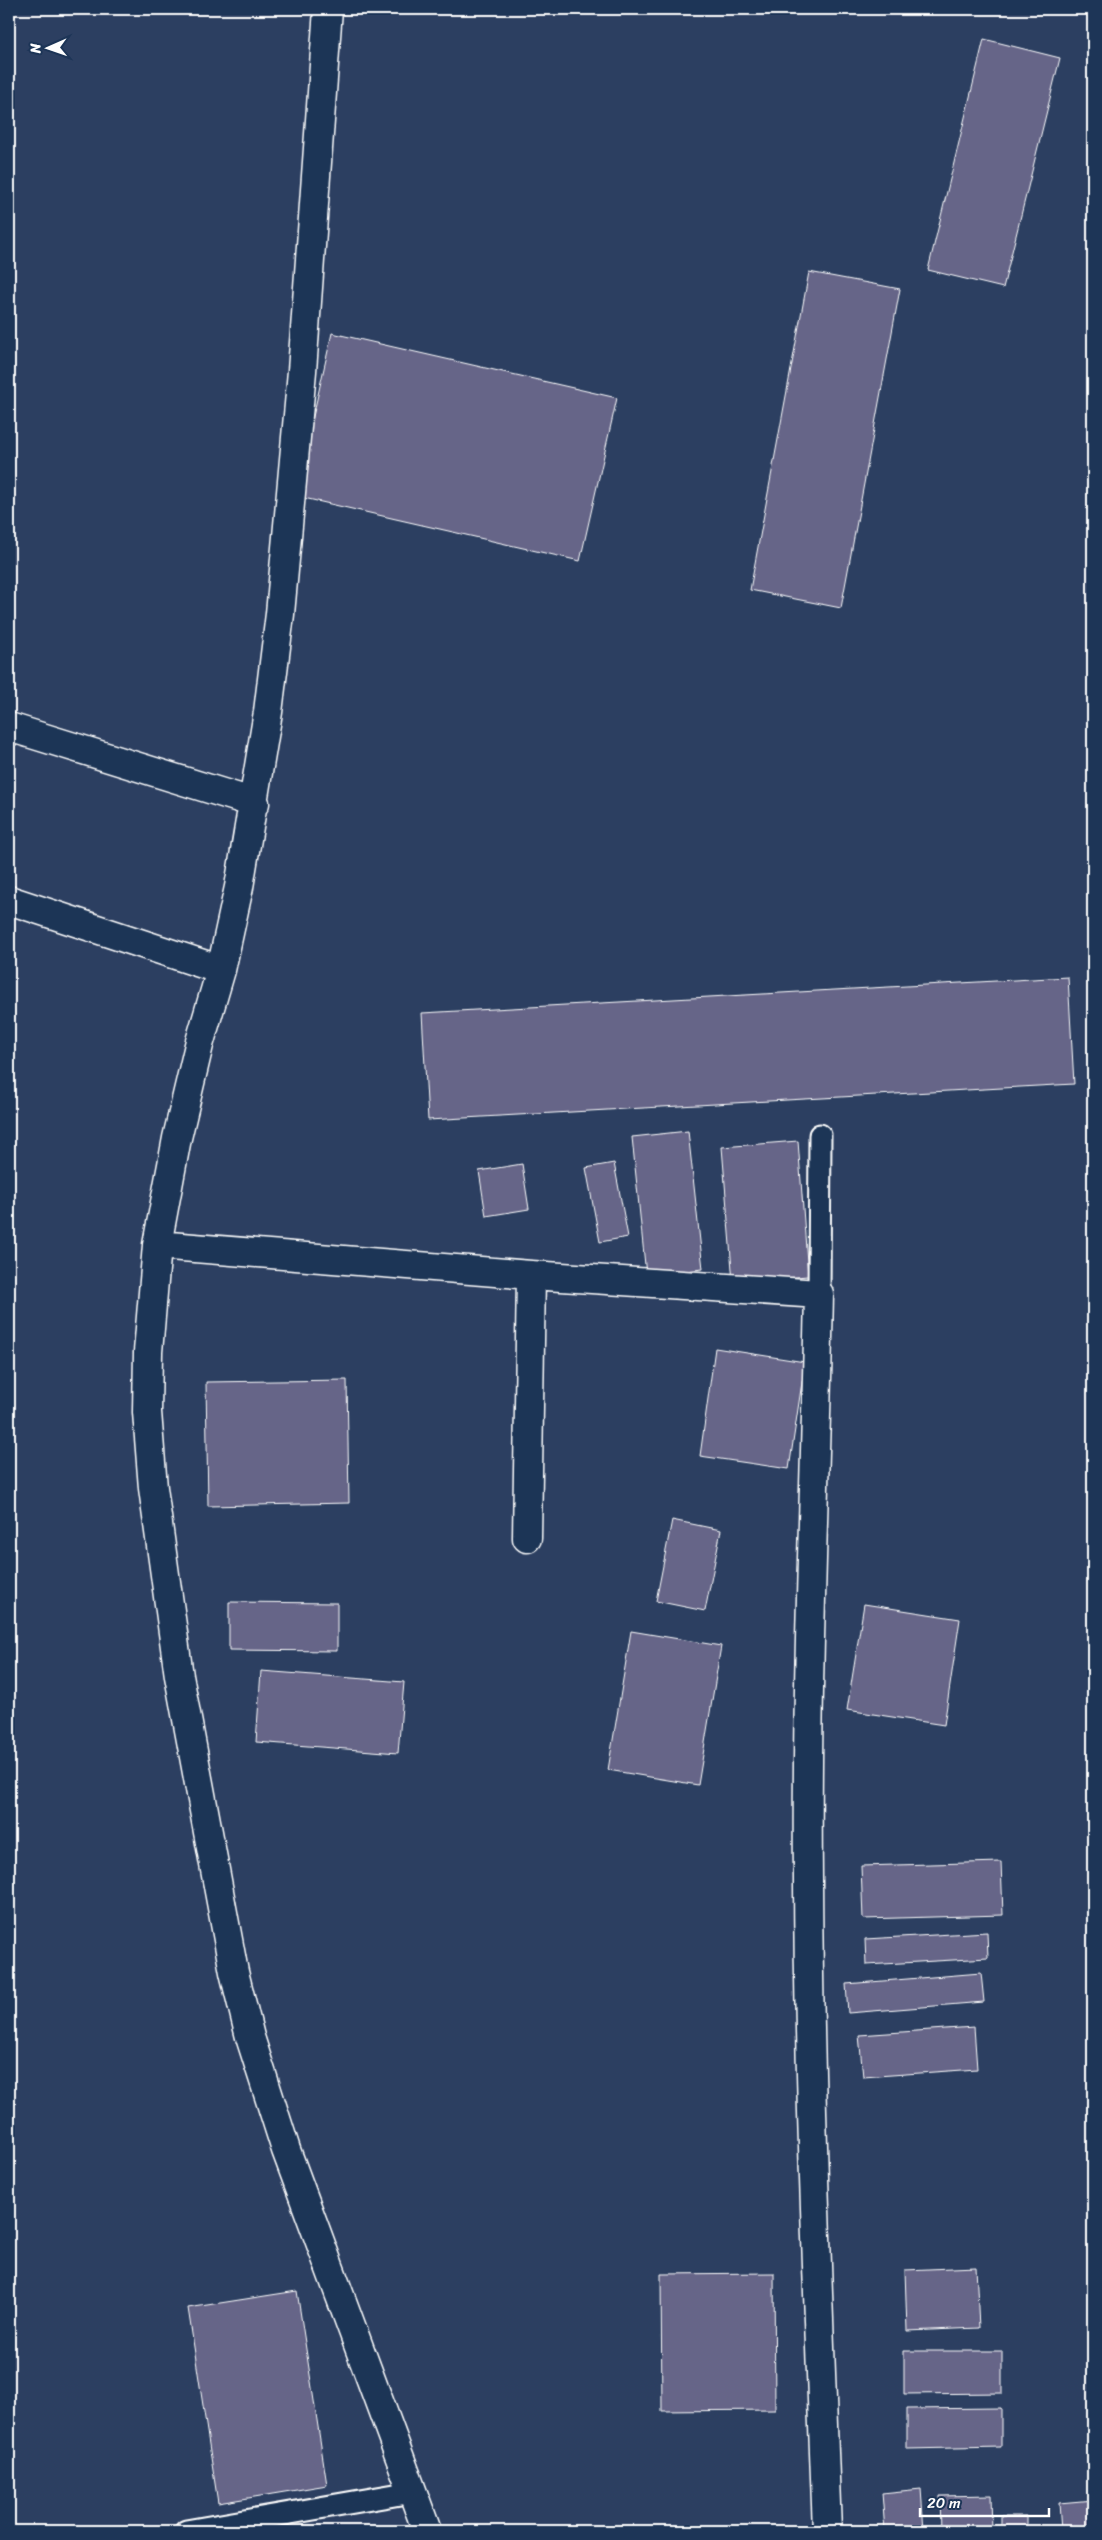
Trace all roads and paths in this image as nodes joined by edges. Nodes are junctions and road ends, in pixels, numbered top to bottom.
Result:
1 (328, 9) edge
2 (9, 727) edge
3 (255, 803) junction
4 (9, 900) edge
5 (221, 970) junction
6 (820, 1135) dead end
7 (157, 1245) junction
8 (531, 1275) junction
9 (819, 1294) junction
10 (527, 1538) dead end
11 (412, 2492) junction
12 (186, 2531) edge
13 (427, 2531) edge
14 (827, 2531) edge

1 - 3 street
2 - 3 street
3 - 5 street
4 - 5 street
5 - 7 street
6 - 9 lane
7 - 8 street
7 - 11 street
8 - 9 street
8 - 10 street
9 - 14 street
11 - 12 lane
11 - 13 street

